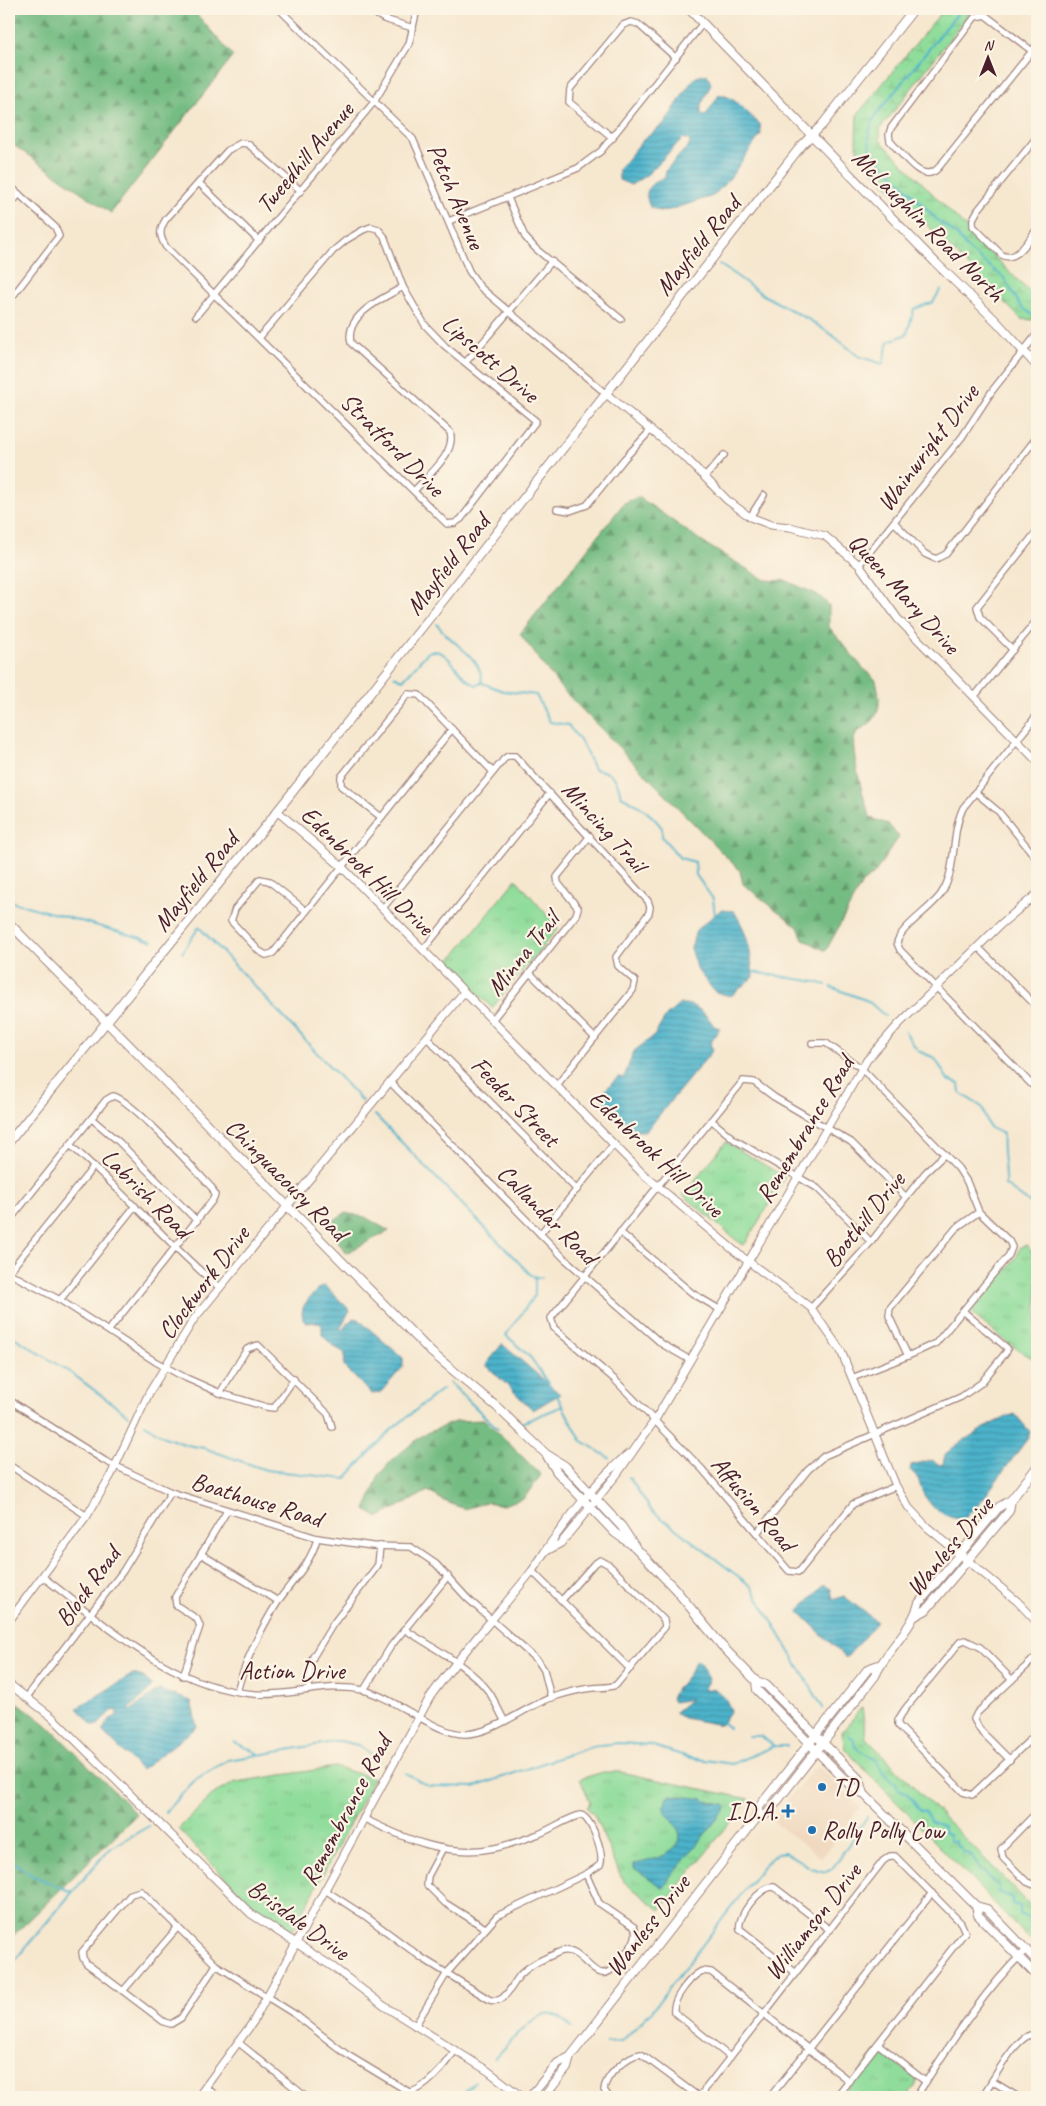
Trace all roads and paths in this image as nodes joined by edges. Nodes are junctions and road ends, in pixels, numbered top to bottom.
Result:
1 (279, 9) edge
2 (368, 9) edge
3 (417, 9) edge
4 (689, 9) edge
5 (914, 9) edge
6 (704, 23) junction
7 (413, 28) junction
8 (1037, 44) edge
9 (1032, 51) junction
10 (676, 58) junction
11 (374, 102) junction
12 (812, 135) junction
13 (1037, 136) edge
14 (613, 138) junction
15 (199, 183) junction
16 (9, 185) edge
17 (301, 191) junction
18 (19, 194) junction
19 (508, 198) junction
20 (9, 207) edge
21 (449, 221) junction
22 (1037, 229) edge
23 (259, 241) junction
24 (552, 261) junction
25 (403, 287) junction
26 (215, 294) junction
27 (9, 301) edge
28 (509, 313) junction
29 (196, 316) dead end
30 (621, 319) dead end
31 (1037, 334) edge
32 (259, 338) junction
33 (1024, 351) junction
34 (466, 362) junction
35 (1037, 366) edge
36 (605, 393) junction
37 (536, 422) joint
38 (651, 430) junction
39 (1037, 437) edge
40 (724, 455) dead end
41 (705, 477) junction
42 (414, 491) junction
43 (764, 495) dead end
44 (557, 509) dead end
45 (750, 517) junction
46 (894, 522) junction
47 (1037, 531) edge
48 (859, 565) junction
49 (1037, 620) edge
50 (1013, 650) junction
51 (974, 697) junction
52 (1037, 715) edge
53 (452, 730) junction
54 (1017, 740) junction
55 (1037, 761) edge
56 (493, 772) junction
57 (975, 792) junction
58 (550, 793) junction
59 (277, 811) junction
60 (381, 817) junction
61 (590, 836) junction
62 (1037, 859) edge
63 (341, 866) junction
64 (1037, 894) edge
65 (383, 908) junction
66 (306, 911) junction
67 (9, 923) edge
68 (978, 948) junction
69 (423, 950) junction
70 (530, 973) junction
71 (937, 987) junction
72 (464, 992) junction
73 (1037, 1008) edge
74 (492, 1020) junction
75 (105, 1024) junction
76 (427, 1038) junction
77 (594, 1038) junction
78 (812, 1043) dead end
79 (861, 1068) junction
80 (390, 1082) junction
81 (556, 1085) junction
82 (1037, 1090) edge
83 (92, 1119) junction
84 (711, 1120) junction
85 (827, 1127) junction
86 (9, 1142) edge
87 (614, 1144) junction
88 (70, 1145) junction
89 (945, 1154) junction
90 (94, 1166) junction
91 (798, 1176) junction
92 (657, 1185) junction
93 (577, 1190) junction
94 (906, 1197) junction
95 (135, 1206) junction
96 (287, 1207) junction
97 (979, 1212) junction
98 (9, 1221) edge
99 (197, 1221) junction
100 (620, 1232) junction
101 (540, 1234) junction
102 (871, 1242) junction
103 (176, 1248) junction
104 (748, 1261) junction
105 (9, 1273) edge
106 (584, 1276) junction
107 (220, 1288) junction
108 (60, 1300) junction
109 (811, 1308) junction
110 (719, 1309) junction
111 (963, 1311) junction
112 (110, 1330) junction
113 (908, 1356) junction
114 (690, 1360) junction
115 (165, 1367) junction
116 (852, 1378) junction
117 (294, 1379) junction
118 (220, 1392) junction
119 (9, 1400) edge
120 (655, 1420) junction
121 (332, 1427) dead end
122 (874, 1433) junction
123 (546, 1454) junction
124 (9, 1465) edge
125 (115, 1466) junction
126 (1037, 1467) edge
127 (896, 1486) junction
128 (171, 1492) junction
129 (593, 1496) junction
130 (1011, 1500) junction
131 (587, 1503) junction
132 (227, 1511) junction
133 (87, 1516) junction
134 (757, 1533) junction
135 (317, 1538) junction
136 (380, 1546) junction
137 (635, 1547) junction
138 (201, 1554) junction
139 (959, 1554) junction
140 (966, 1560) junction
141 (532, 1571) junction
142 (448, 1576) junction
143 (43, 1577) junction
144 (562, 1600) junction
145 (278, 1601) junction
146 (91, 1613) junction
147 (916, 1616) junction
148 (492, 1619) junction
149 (9, 1622) edge
150 (1037, 1622) edge
151 (404, 1629) junction
152 (1037, 1656) edge
153 (455, 1663) junction
154 (880, 1664) junction
155 (630, 1669) junction
156 (183, 1676) junction
157 (1012, 1680) junction
158 (756, 1681) junction
159 (9, 1684) edge
160 (309, 1689) junction
161 (364, 1690) junction
162 (237, 1691) junction
163 (26, 1698) junction
164 (551, 1698) junction
165 (419, 1716) junction
166 (504, 1720) junction
167 (1037, 1733) edge
168 (815, 1735) junction
169 (822, 1742) junction
170 (809, 1743) junction
171 (816, 1751) junction
172 (1010, 1760) junction
173 (864, 1794) junction
174 (1037, 1812) edge
175 (363, 1818) junction
176 (756, 1819) junction
177 (443, 1848) junction
178 (586, 1874) junction
179 (1037, 1886) edge
180 (324, 1890) junction
181 (932, 1893) junction
182 (976, 1906) junction
183 (178, 1927) junction
184 (485, 1928) junction
185 (830, 1930) junction
186 (296, 1944) junction
187 (1026, 1950) junction
188 (1019, 1957) junction
189 (1037, 1961) edge
190 (216, 1965) junction
191 (447, 1973) junction
192 (796, 1973) junction
193 (1037, 1976) edge
194 (123, 1990) junction
195 (267, 1997) junction
196 (764, 2014) junction
197 (415, 2026) junction
198 (1037, 2036) edge
199 (239, 2043) junction
200 (878, 2044) junction
201 (808, 2048) junction
202 (455, 2050) junction
203 (570, 2057) junction
204 (730, 2057) junction
205 (849, 2081) junction
206 (992, 2081) junction
207 (926, 2082) junction
208 (206, 2087) junction
209 (198, 2097) edge
210 (218, 2097) edge
211 (306, 2097) edge
212 (522, 2097) edge
213 (530, 2097) edge
214 (544, 2097) edge
215 (609, 2097) edge
216 (699, 2097) edge
217 (770, 2097) edge
218 (836, 2097) edge
219 (916, 2097) edge
220 (982, 2097) edge
221 (1018, 2097) edge

1 - 11 street, Petch Avenue
2 - 7 street
3 - 7 street, Tweedhill Avenue
4 - 6 main road, McLaughlin Road North
5 - 12 main road, Mayfield Road
6 - 10 street
6 - 12 main road, McLaughlin Road North
7 - 11 street, Tweedhill Avenue
8 - 9 street
9 - 9 street
10 - 14 street
10 - 14 street
11 - 17 street, Tweedhill Avenue
11 - 21 street, Petch Avenue
12 - 33 main road, McLaughlin Road North
12 - 36 main road, Mayfield Road
13 - 22 street
14 - 19 street
15 - 17 street
15 - 23 street
15 - 26 street, Stratford Drive
16 - 18 street
17 - 23 street, Tweedhill Avenue
18 - 20 street
18 - 27 street
19 - 21 street
19 - 24 street
21 - 28 street, Petch Avenue
23 - 26 street, Tweedhill Avenue
24 - 28 street
24 - 30 street
25 - 32 street, Lipscott Drive
25 - 34 street, Lipscott Drive
25 - 42 street
26 - 29 street, Tweedhill Avenue
26 - 32 street, Stratford Drive
28 - 34 street
28 - 36 street, Petch Avenue
31 - 33 street, Wainwright Drive
32 - 42 street, Stratford Drive
33 - 35 main road, McLaughlin Road North
33 - 46 street, Wainwright Drive
34 - 37 street, Lipscott Drive
36 - 38 street, Queen Mary Drive
36 - 59 main road, Mayfield Road
37 - 42 street, Stratford Drive
38 - 41 street, Queen Mary Drive
38 - 44 street
39 - 46 street
40 - 41 street
41 - 45 street, Queen Mary Drive
43 - 45 street
45 - 48 street, Queen Mary Drive
46 - 48 street, Wainwright Drive
47 - 50 street
48 - 51 street, Queen Mary Drive
49 - 50 street
50 - 51 street
51 - 54 street, Queen Mary Drive
52 - 54 street
53 - 56 street
53 - 60 street
53 - 60 street
54 - 55 street, Queen Mary Drive
54 - 57 street
56 - 58 street, Mincing Trail
56 - 65 street, Mincing Trail
57 - 62 street
57 - 71 street
58 - 61 street, Mincing Trail
58 - 69 street
59 - 63 street, Edenbrook Hill Drive
59 - 75 main road, Mayfield Road
60 - 63 street
61 - 70 street, Minna Trail
61 - 77 street, Mincing Trail
63 - 65 street, Edenbrook Hill Drive
63 - 66 street
64 - 68 street, Remembrance Road
65 - 69 street, Edenbrook Hill Drive
66 - 66 street
67 - 75 main road, Chinguacousy Road
68 - 71 street, Remembrance Road
68 - 73 street
69 - 72 street, Edenbrook Hill Drive
70 - 74 street, Minna Trail
70 - 77 street
71 - 79 street, Remembrance Road
71 - 82 street
72 - 74 street, Edenbrook Hill Drive
72 - 76 street, Clockwork Drive
74 - 81 street, Edenbrook Hill Drive
75 - 86 main road, Mayfield Road
75 - 96 main road, Chinguacousy Road
76 - 80 street, Clockwork Drive
76 - 93 street, Feeder Street
77 - 81 street, Mincing Trail
78 - 79 street
79 - 85 street, Remembrance Road
79 - 89 street
80 - 96 street, Clockwork Drive
80 - 101 street, Callandar Road
81 - 87 street, Edenbrook Hill Drive
83 - 88 street
83 - 99 street
83 - 99 street
84 - 85 street
84 - 91 street
84 - 92 street
85 - 91 street, Remembrance Road
85 - 94 street
87 - 92 street, Edenbrook Hill Drive
87 - 93 street
88 - 90 street, Labrish Road
88 - 98 street
89 - 94 street, Boothill Drive
89 - 97 street
90 - 95 street, Labrish Road
90 - 105 street
91 - 102 street
91 - 104 street, Remembrance Road
92 - 100 street
92 - 104 street, Edenbrook Hill Drive
93 - 101 street
94 - 102 street, Boothill Drive
95 - 103 street, Labrish Road
95 - 108 street
96 - 107 street, Clockwork Drive
96 - 123 main road, Chinguacousy Road
97 - 111 street
97 - 113 street
99 - 103 street
100 - 106 street
100 - 110 street
101 - 106 street, Callandar Road
102 - 109 street, Boothill Drive
103 - 107 street, Labrish Road
103 - 112 street
104 - 109 street, Edenbrook Hill Drive
104 - 110 street, Remembrance Road
105 - 108 street
106 - 114 street, Callandar Road
106 - 120 street, Affusion Road
107 - 115 street, Clockwork Drive
108 - 112 street
109 - 116 street, Edenbrook Hill Drive
110 - 114 street, Remembrance Road
111 - 113 street
111 - 122 street
112 - 115 street
113 - 116 street
114 - 120 street, Remembrance Road
115 - 118 street
115 - 125 street, Clockwork Drive
116 - 122 street, Edenbrook Hill Drive
117 - 118 street
117 - 118 street
117 - 121 street
119 - 125 street, Boathouse Road
120 - 129 street, Remembrance Road
120 - 134 street, Affusion Road
122 - 127 street, Edenbrook Hill Drive
122 - 134 street
123 - 129 main road, Chinguacousy Road
123 - 131 main road, Chinguacousy Road
124 - 133 street
125 - 128 street, Boathouse Road
125 - 133 street, Clockwork Drive
126 - 130 main road, Wanless Drive
127 - 134 street, Affusion Road
127 - 139 street, Edenbrook Hill Drive
128 - 132 street, Boathouse Road
128 - 146 street, Block Road
129 - 131 street, Remembrance Road
129 - 137 main road, Chinguacousy Road
130 - 139 main road, Wanless Drive
130 - 140 main road, Wanless Drive
131 - 137 main road, Chinguacousy Road
131 - 141 street, Remembrance Road
132 - 135 street, Boathouse Road
132 - 138 street
133 - 143 street, Clockwork Drive
135 - 136 street, Boathouse Road
135 - 145 street
136 - 142 street, Boathouse Road
136 - 160 street
137 - 158 main road, Chinguacousy Road
138 - 145 street
138 - 156 street
139 - 140 street, Edenbrook Hill Drive
139 - 147 main road, Wanless Drive
140 - 147 main road, Wanless Drive
140 - 150 street
141 - 144 street
141 - 148 street, Remembrance Road
142 - 148 street, Boathouse Road
142 - 151 street
143 - 146 street, Action Drive
143 - 149 street, Clockwork Drive
144 - 155 street
144 - 155 street, Action Drive
145 - 162 street
146 - 156 street, Action Drive
146 - 163 street, Block Road
147 - 154 main road, Wanless Drive
148 - 153 street, Remembrance Road
148 - 164 street, Boathouse Road
151 - 153 street
151 - 161 street
152 - 157 street
153 - 165 street, Remembrance Road
153 - 166 street
154 - 168 main road, Wanless Drive
154 - 169 main road, Wanless Drive
155 - 164 street, Action Drive
156 - 162 street, Action Drive
157 - 172 street
157 - 172 street
158 - 168 main road, Chinguacousy Road
158 - 170 main road, Chinguacousy Road
159 - 163 street, Brisdale Drive
160 - 161 street, Action Drive
160 - 162 street, Action Drive
161 - 165 street, Action Drive
163 - 186 street, Brisdale Drive
164 - 166 street, Action Drive
165 - 166 street, Action Drive
165 - 175 street, Remembrance Road
167 - 172 street
168 - 169 main road, Chinguacousy Road
168 - 170 main road, Wanless Drive
169 - 171 main road, Wanless Drive
169 - 173 main road, Chinguacousy Road
170 - 171 main road, Chinguacousy Road
170 - 176 main road, Wanless Drive
171 - 173 main road, Chinguacousy Road
171 - 176 main road, Wanless Drive
173 - 182 main road, Chinguacousy Road
174 - 179 street
175 - 177 street
175 - 180 street, Remembrance Road
176 - 203 main road, Wanless Drive
177 - 178 street
177 - 184 street
178 - 184 street
178 - 191 street
180 - 186 street, Remembrance Road
180 - 191 street
181 - 185 street, Williamson Drive
181 - 200 street, Williamson Drive
181 - 201 street
182 - 187 main road, Chinguacousy Road
182 - 188 main road, Chinguacousy Road
183 - 190 street
183 - 194 street
183 - 194 street
184 - 191 street
185 - 192 street, Williamson Drive
185 - 192 street
186 - 195 street, Remembrance Road
186 - 197 street, Brisdale Drive
187 - 188 street
187 - 189 main road, Chinguacousy Road
188 - 193 main road, Chinguacousy Road
188 - 207 street
190 - 194 street
190 - 195 street
191 - 197 street
192 - 196 street, Williamson Drive
195 - 199 street, Remembrance Road
195 - 202 street
196 - 201 street
196 - 204 street, Williamson Drive
196 - 204 street
197 - 202 street, Brisdale Drive
198 - 206 street
199 - 208 street, Remembrance Road
199 - 211 street
200 - 205 street, Williamson Drive
200 - 207 street
201 - 205 street
201 - 217 street
202 - 212 street, Brisdale Drive
203 - 213 main road, Wanless Drive
203 - 214 main road, Wanless Drive
204 - 216 street, Williamson Drive
205 - 218 street, Williamson Drive
206 - 220 street
206 - 221 street
207 - 219 street
208 - 209 street, Remembrance Road
208 - 210 street
215 - 216 street

